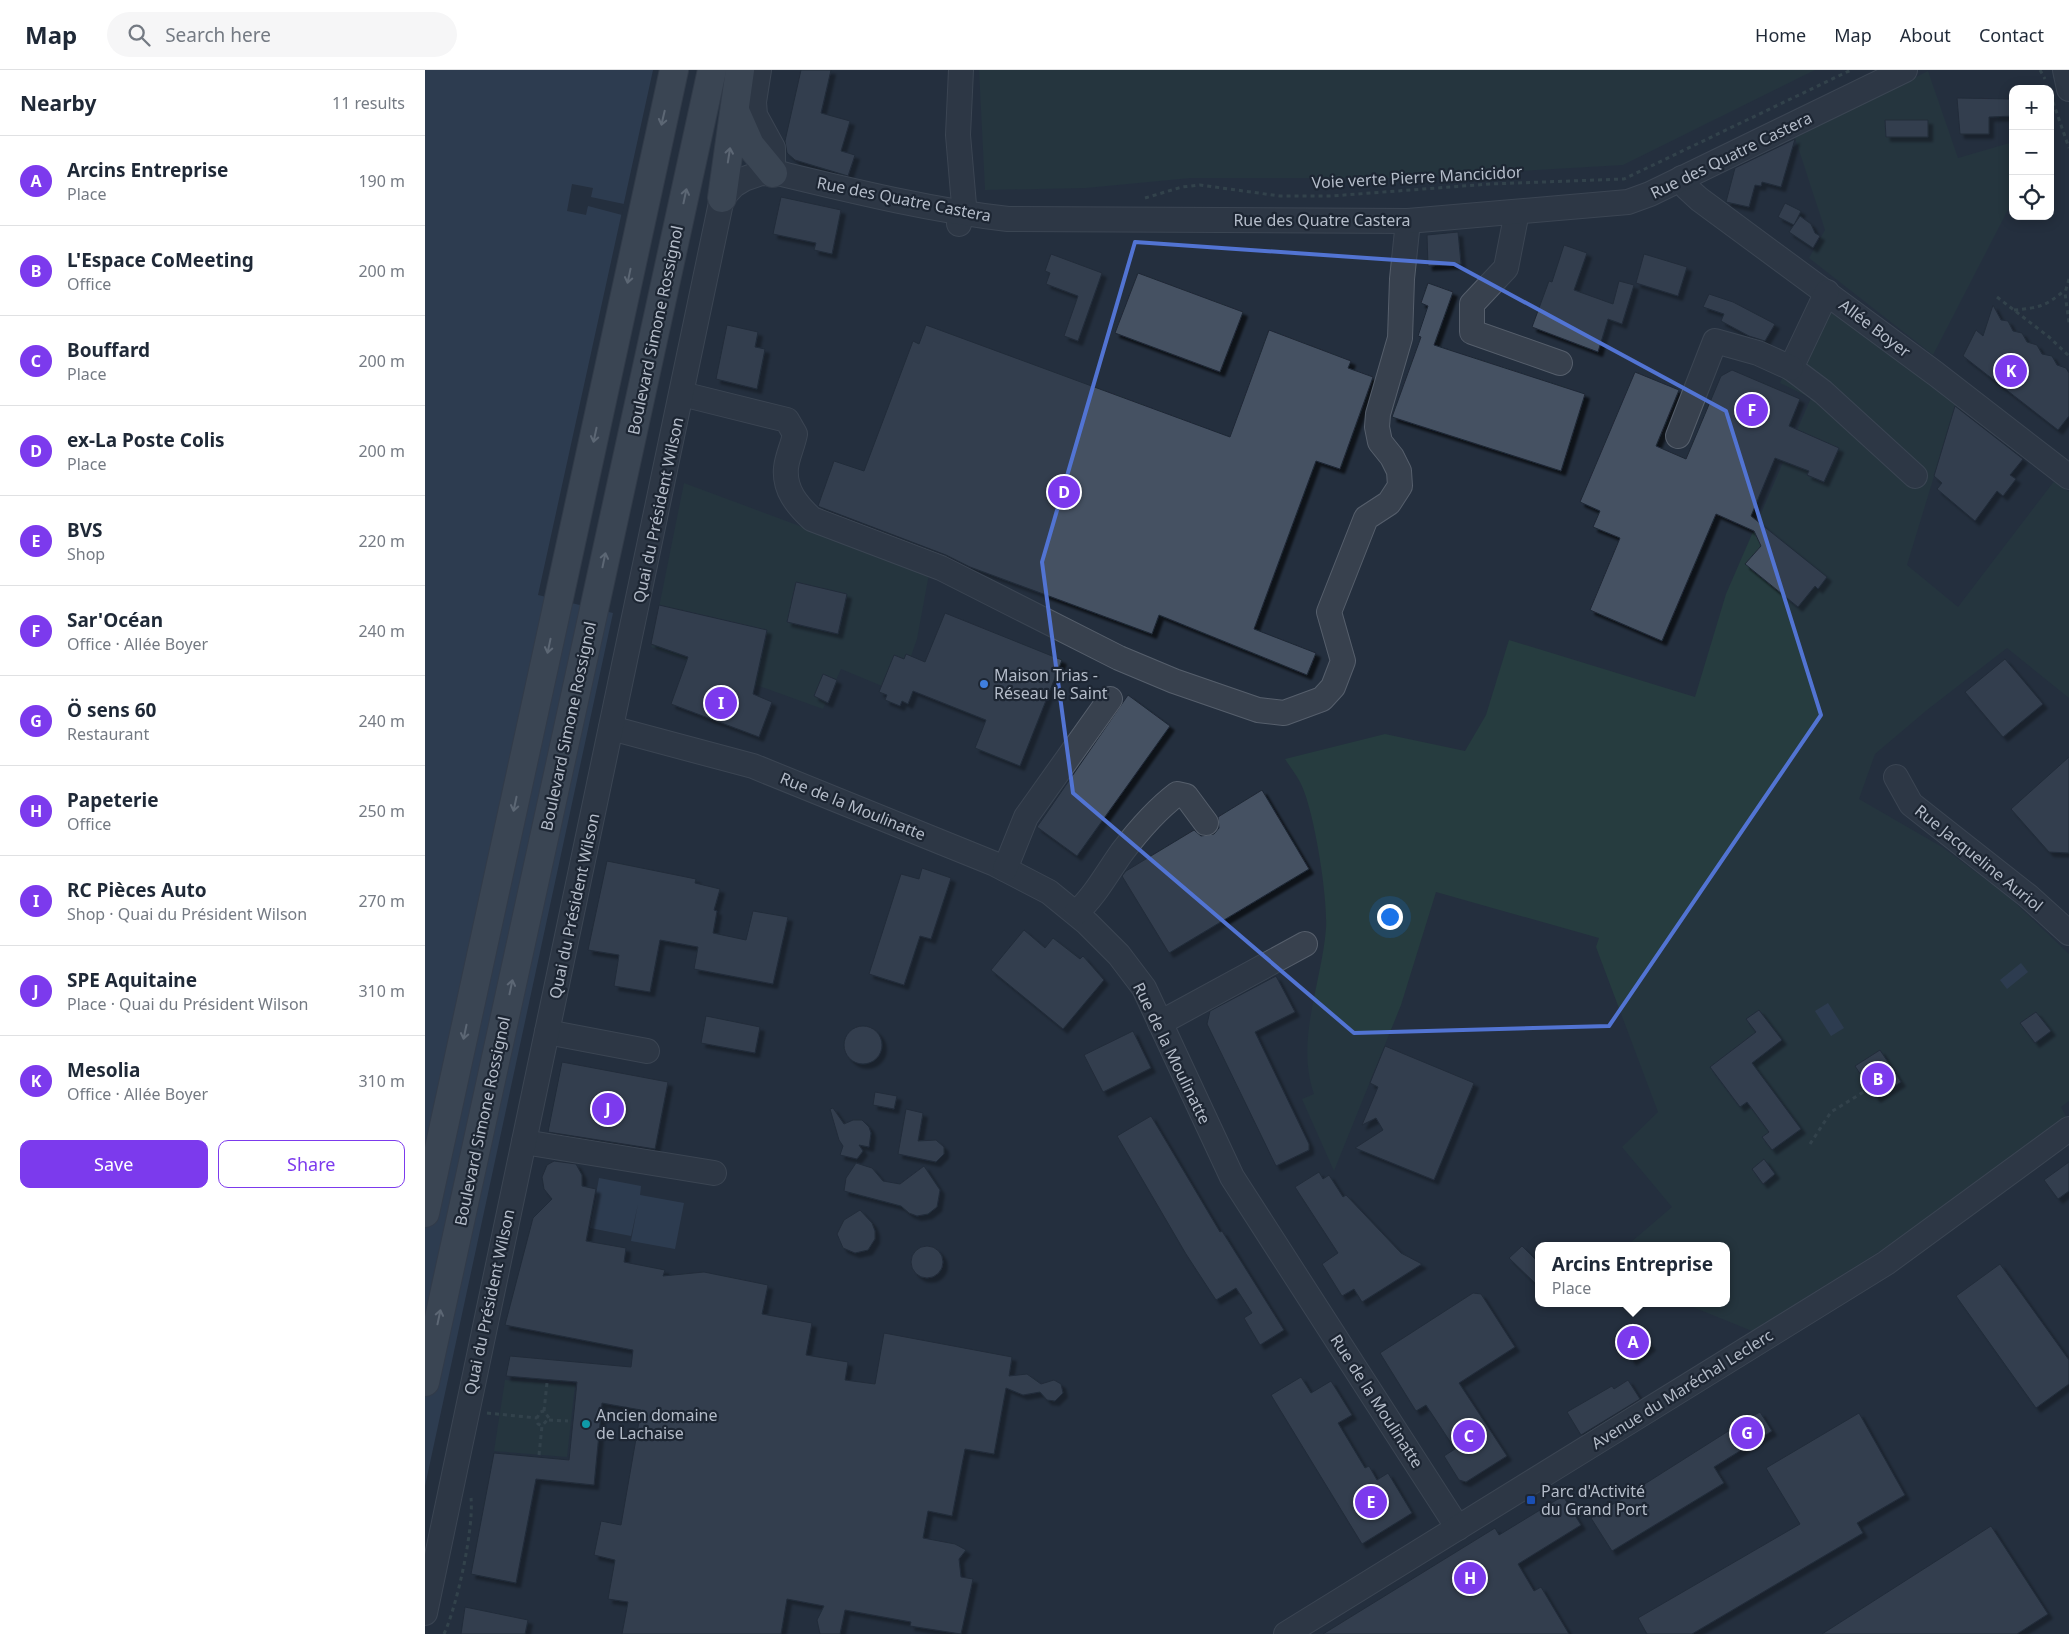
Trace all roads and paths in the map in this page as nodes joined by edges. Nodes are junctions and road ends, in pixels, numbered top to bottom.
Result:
1 (674, 70) edge
2 (712, 70) edge
3 (740, 70) edge
4 (759, 70) edge
5 (961, 70) edge
6 (1851, 70) edge
7 (1905, 70) edge
8 (2065, 70) edge
9 (2069, 89) edge
10 (2054, 105) edge
11 (735, 111) junction
12 (2069, 148) edge
13 (773, 173) junction
14 (1682, 178) junction
15 (721, 198) junction
16 (1143, 198) dead end
17 (1515, 212) junction
18 (961, 219) junction
19 (1408, 221) junction
20 (2069, 279) edge
21 (2065, 290) junction
22 (1827, 292) junction
23 (1997, 297) dead end
24 (2014, 310) junction
25 (2069, 324) edge
26 (2069, 356) edge
27 (1560, 363) dead end
28 (1791, 368) junction
29 (682, 394) junction
30 (1678, 436) dead end
31 (1915, 476) dead end
32 (2069, 477) edge
33 (1109, 699) dead end
34 (611, 728) junction
35 (1896, 778) dead end
36 (1206, 823) dead end
37 (1005, 869) junction
38 (1076, 914) junction
39 (2069, 933) edge
40 (1305, 944) dead end
41 (1160, 1023) junction
42 (547, 1032) junction
43 (647, 1051) dead end
44 (1870, 1088) dead end
45 (2069, 1129) edge
46 (524, 1142) junction
47 (1810, 1144) dead end
48 (715, 1173) dead end
49 (425, 1213) edge
50 (425, 1382) edge
51 (547, 1383) dead end
52 (544, 1411) junction
53 (487, 1413) dead end
54 (537, 1418) junction
55 (549, 1420) junction
56 (568, 1421) dead end
57 (542, 1426) junction
58 (539, 1455) dead end
59 (470, 1493) dead end
60 (1458, 1528) junction
61 (425, 1613) edge
62 (444, 1634) edge
63 (1286, 1634) edge

1 -> 49 main road
50 -> 2 main road, Boulevard Simone Rossignol
3 - 11 main road
4 - 13 street
5 - 18 street
6 - 16 path, Voie verte Pierre Mancicidor
7 - 14 street, Rue des Quatre Castera
8 - 9 street
10 - 12 path
11 - 13 main road
15 -> 11 main road
13 - 15 street, Rue des Quatre Castera
13 - 18 street, Rue des Quatre Castera
14 - 17 street, Rue des Quatre Castera
14 - 22 street, Allée Boyer
15 - 29 street, Quai du Président Wilson
17 - 19 street, Rue des Quatre Castera
17 - 27 street
18 - 19 street, Rue des Quatre Castera
19 - 29 street
20 - 21 path
21 - 24 path
21 - 25 path
22 - 28 street
22 - 32 street, Allée Boyer
23 - 24 path
24 - 26 path
28 - 30 street
28 - 31 street
29 - 34 street, Quai du Président Wilson
33 - 37 street
34 - 37 street, Rue de la Moulinatte
34 - 42 street, Quai du Président Wilson
35 - 39 street, Rue Jacqueline Auriol
36 - 38 street
37 - 38 street, Rue de la Moulinatte
38 - 41 street, Rue de la Moulinatte
40 - 41 street
41 - 60 street, Rue de la Moulinatte
42 - 43 street
42 - 46 street, Quai du Président Wilson
44 - 47 path
45 - 60 street, Avenue du Maréchal Leclerc
46 - 48 street
46 - 61 street, Quai du Président Wilson
51 - 52 path
52 - 54 path
52 - 55 path
53 - 54 path
54 - 57 path
55 - 56 path
55 - 57 path
57 - 58 path
59 - 62 path
60 - 63 street, Avenue du Maréchal Leclerc

